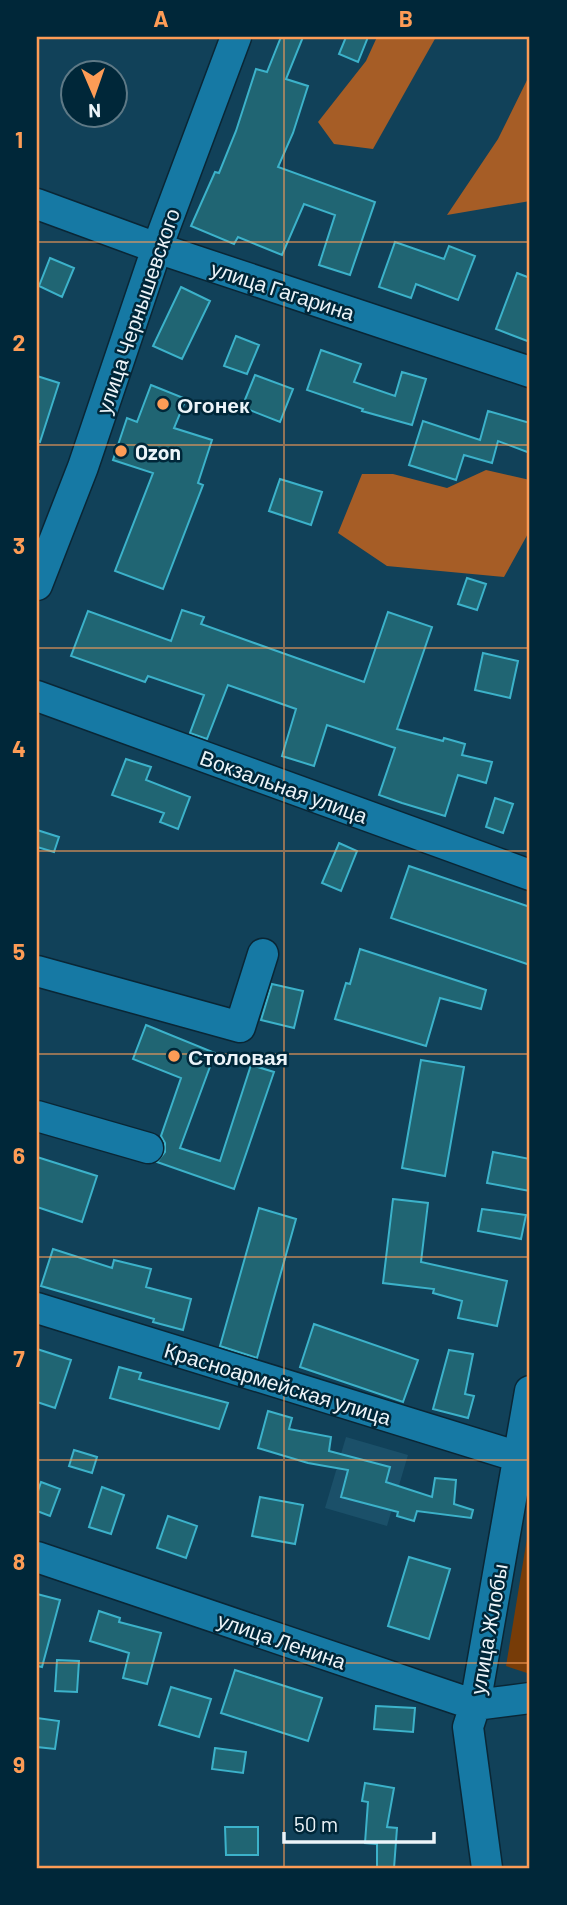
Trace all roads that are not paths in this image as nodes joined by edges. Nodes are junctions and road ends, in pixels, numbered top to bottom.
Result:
1 (236, 37) edge
2 (37, 204) edge
3 (157, 248) junction
4 (530, 372) edge
5 (37, 584) edge
6 (37, 696) edge
7 (530, 875) edge
8 (263, 954) dead end
9 (37, 971) edge
10 (37, 1116) edge
11 (148, 1148) dead end
12 (37, 1308) edge
13 (530, 1391) edge
14 (519, 1457) junction
15 (37, 1557) edge
16 (530, 1698) edge
17 (475, 1705) junction
18 (486, 1868) edge

1 - 3 street, улица Чернышевского
2 - 3 street, улица Гагарина
3 - 4 street, улица Гагарина
3 - 5 street, улица Чернышевского
6 - 7 street, Вокзальная улица
8 - 9 street
10 - 11 street
12 - 14 street, Красноармейская улица
13 - 14 street, улица Жлобы
14 - 17 street, улица Жлобы
15 - 17 street, улица Ленина
16 - 17 street, улица Ленина
17 - 18 street, улица Жлобы

